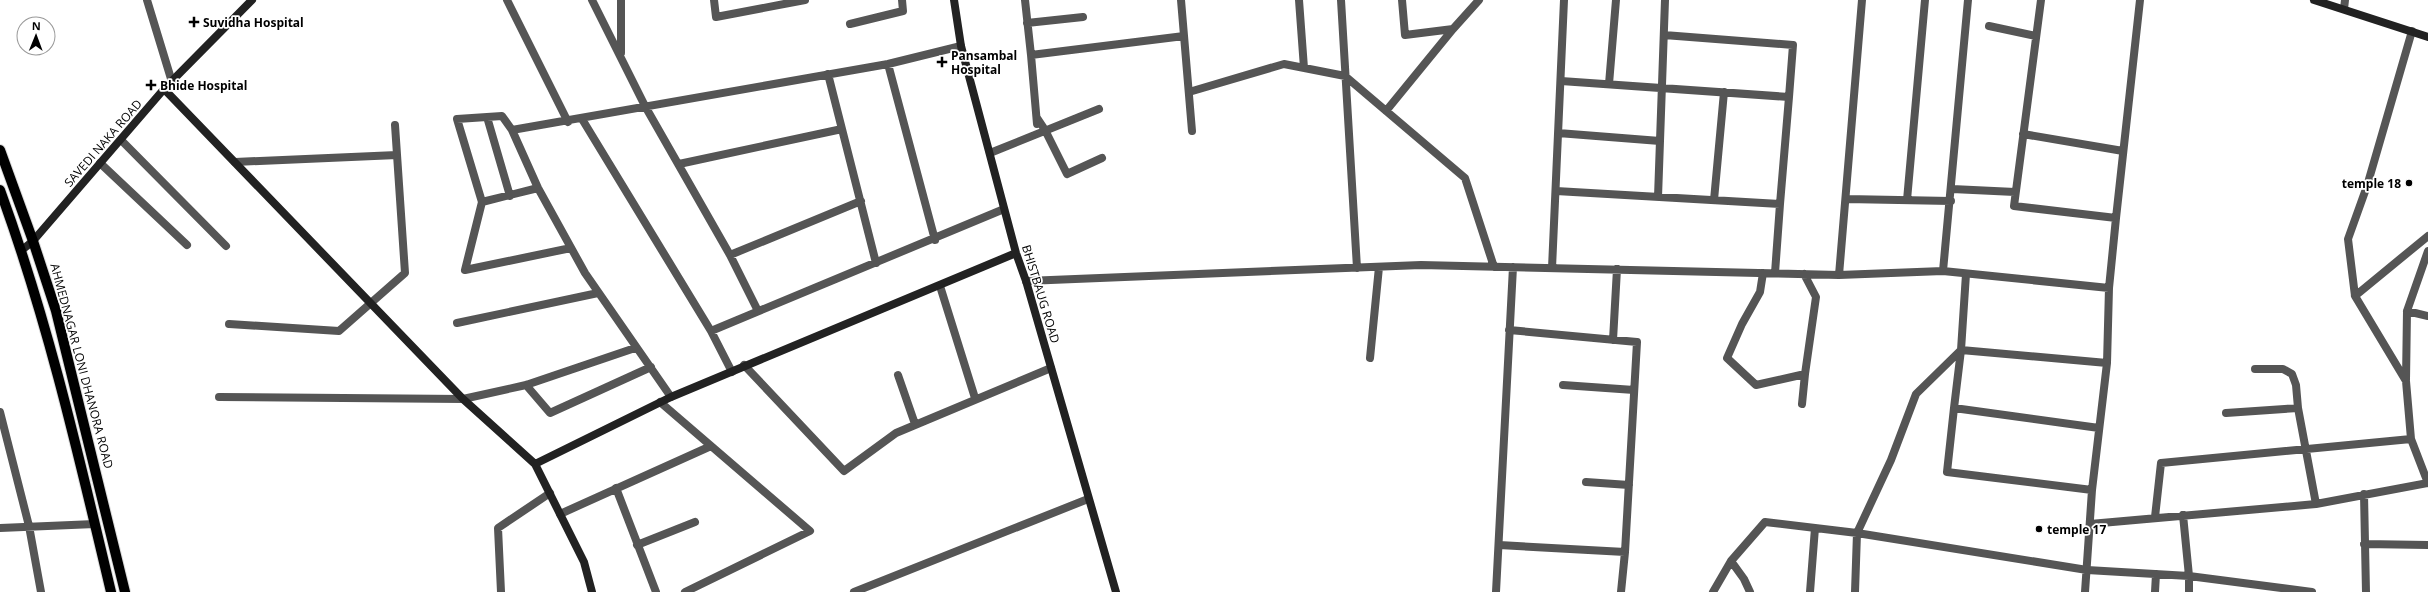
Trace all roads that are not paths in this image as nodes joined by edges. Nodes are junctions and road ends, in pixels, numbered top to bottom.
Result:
1 (147, 0) edge
2 (252, 0) edge
3 (507, 0) edge
4 (592, 0) edge
5 (621, 0) edge
6 (714, 0) edge
7 (805, 0) edge
8 (902, 0) edge
9 (954, 0) edge
10 (1025, 0) edge
11 (1181, 0) edge
12 (1186, 0) edge
13 (1299, 0) edge
14 (1340, 0) edge
15 (1402, 0) edge
16 (1478, 0) edge
17 (1564, 0) edge
18 (1616, 0) edge
19 (1665, 0) edge
20 (1862, 0) edge
21 (1925, 0) edge
22 (1968, 0) edge
23 (2041, 0) edge
24 (2140, 0) edge
25 (2314, 0) edge
26 (2345, 0) edge
27 (2344, 9) junction
28 (1083, 17) dead end
29 (1027, 23) junction
30 (850, 24) dead end
31 (1989, 26) dead end
32 (1453, 29) junction
33 (2412, 31) junction
34 (1664, 35) junction
35 (1184, 36) junction
36 (2036, 36) junction
37 (2428, 37) edge
38 (961, 46) junction
39 (1031, 55) junction
40 (621, 56) junction
41 (888, 64) junction
42 (1304, 68) junction
43 (828, 74) junction
44 (1345, 76) junction
45 (1560, 81) junction
46 (172, 82) junction
47 (1609, 84) junction
48 (1661, 88) junction
49 (164, 89) junction
50 (1188, 92) junction
51 (1724, 92) junction
52 (1789, 97) junction
53 (645, 106) junction
54 (1098, 109) dead end
55 (1386, 111) junction
56 (487, 117) junction
57 (582, 119) junction
58 (568, 122) junction
59 (395, 125) dead end
60 (842, 129) junction
61 (512, 130) junction
62 (1192, 131) dead end
63 (1042, 132) junction
64 (1558, 133) junction
65 (2023, 134) junction
66 (120, 140) junction
67 (1660, 141) junction
68 (0, 150) edge
69 (2123, 151) junction
70 (990, 153) junction
71 (397, 155) junction
72 (1102, 158) dead end
73 (235, 162) junction
74 (100, 163) junction
75 (679, 164) junction
76 (538, 188) junction
77 (1952, 189) junction
78 (0, 190) edge
79 (1556, 191) junction
80 (2015, 192) junction
81 (510, 196) junction
82 (1658, 197) junction
83 (1846, 199) junction
84 (1714, 200) junction
85 (1907, 200) junction
86 (861, 201) junction
87 (1950, 201) junction
88 (482, 202) junction
89 (1780, 204) junction
90 (1004, 210) junction
91 (2116, 218) junction
92 (2428, 236) edge
93 (935, 240) junction
94 (33, 241) junction
95 (187, 245) dead end
96 (226, 246) dead end
97 (571, 248) junction
98 (22, 250) junction
99 (2428, 251) edge
100 (1016, 253) junction
101 (730, 255) junction
102 (876, 263) junction
103 (1379, 267) junction
104 (1494, 267) junction
105 (1513, 267) junction
106 (1357, 268) junction
107 (1552, 268) junction
108 (1617, 269) junction
109 (1943, 271) junction
110 (1763, 273) junction
111 (1775, 274) junction
112 (1804, 274) junction
113 (1966, 274) junction
114 (1839, 275) junction
115 (1026, 280) junction
116 (940, 286) junction
117 (2109, 288) junction
118 (598, 293) junction
119 (2355, 296) junction
120 (370, 304) junction
121 (758, 311) junction
122 (2407, 311) junction
123 (2428, 316) edge
124 (457, 323) dead end
125 (229, 324) dead end
126 (711, 330) junction
127 (1509, 330) junction
128 (1612, 340) junction
129 (635, 348) junction
130 (1961, 350) junction
131 (1370, 358) dead end
132 (2107, 362) junction
133 (744, 365) junction
134 (650, 367) junction
135 (1051, 368) junction
136 (2255, 369) dead end
137 (732, 372) junction
138 (1805, 374) junction
139 (898, 375) dead end
140 (2406, 380) junction
141 (526, 385) junction
142 (1563, 385) dead end
143 (1634, 390) junction
144 (219, 397) dead end
145 (671, 397) junction
146 (975, 398) junction
147 (463, 399) junction
148 (660, 402) junction
149 (1802, 404) dead end
150 (1954, 408) junction
151 (2298, 408) junction
152 (0, 412) edge
153 (2226, 413) dead end
154 (915, 424) junction
155 (2, 428) edge
156 (2099, 428) junction
157 (2411, 439) junction
158 (711, 446) junction
159 (2306, 449) junction
160 (535, 464) junction
161 (1586, 482) dead end
162 (2428, 483) edge
163 (1629, 485) junction
164 (616, 488) junction
165 (2092, 490) junction
166 (550, 493) junction
167 (2364, 494) junction
168 (1088, 499) junction
169 (2316, 504) junction
170 (560, 514) junction
171 (2183, 515) junction
172 (2155, 517) junction
173 (695, 522) dead end
174 (95, 524) junction
175 (2090, 524) junction
176 (29, 526) junction
177 (0, 528) edge
178 (1815, 528) junction
179 (1857, 533) junction
180 (2364, 544) junction
181 (637, 545) junction
182 (1499, 545) junction
183 (2428, 545) edge
184 (1625, 552) junction
185 (1731, 561) junction
186 (2087, 570) junction
187 (2156, 574) junction
188 (2189, 576) junction
189 (41, 592) edge
190 (111, 592) edge
191 (125, 592) edge
192 (501, 592) edge
193 (592, 592) edge
194 (656, 592) edge
195 (685, 592) edge
196 (854, 592) edge
197 (1116, 592) edge
198 (1496, 592) edge
199 (1621, 592) edge
200 (1713, 592) edge
201 (1750, 592) edge
202 (1810, 592) edge
203 (1855, 592) edge
204 (2085, 592) edge
205 (2155, 592) edge
206 (2189, 592) edge
207 (2312, 592) edge
208 (2366, 592) edge

1 - 46 street
2 - 46 street, SAVEDI NAKA ROAD
3 - 58 street
4 - 40 street
5 - 40 street
6 - 7 street
8 - 30 street
9 - 38 street, BHISTBAUG ROAD
10 - 29 street
11 - 12 street
11 - 35 street
13 - 42 street
14 - 44 street
15 - 32 street
16 - 32 street
17 - 45 street
18 - 47 street
19 - 34 street
20 - 83 street
21 - 85 street
22 - 77 street
23 - 36 street
24 - 69 street
25 - 27 street
26 - 27 street
27 - 33 street
28 - 29 street
29 - 39 street
31 - 36 street
32 - 55 street
33 - 37 street
33 - 119 street
34 - 48 street
34 - 52 street
35 - 39 street
35 - 50 street
36 - 65 street
38 - 41 street
38 - 70 street, BHISTBAUG ROAD
39 - 63 street
40 - 53 street
41 - 43 street
41 - 93 street
42 - 44 street
42 - 50 street
43 - 53 street
43 - 60 street
44 - 55 street
44 - 106 street
45 - 47 street
45 - 64 street
46 - 49 street, SAVEDI NAKA ROAD
47 - 48 street
48 - 51 street
48 - 67 street
49 - 66 street, SAVEDI NAKA ROAD
49 - 73 street
50 - 62 street
51 - 52 street
51 - 84 street
52 - 89 street
53 - 57 street
53 - 75 street
54 - 63 street
55 - 104 street
56 - 61 street
56 - 81 street
56 - 88 street
57 - 58 street
57 - 126 street
58 - 61 street
59 - 71 street
60 - 75 street
60 - 86 street
61 - 76 street
63 - 70 street
63 - 72 street
64 - 67 street
64 - 79 street
65 - 69 street
65 - 80 street
66 - 74 street, SAVEDI NAKA ROAD
66 - 96 street
67 - 82 street
68 - 94 main road, AHMEDNAGAR LONI DHANORA ROAD
69 - 91 street
70 - 90 street, BHISTBAUG ROAD
71 - 73 street
71 - 120 street
73 - 120 street
74 - 94 street, SAVEDI NAKA ROAD
74 - 95 street
75 - 101 street
76 - 81 street
76 - 97 street
77 - 80 street
77 - 87 street
78 - 98 main road
79 - 82 street
79 - 107 street
80 - 91 street
81 - 88 street
82 - 84 street
83 - 85 street
83 - 114 street
84 - 89 street
85 - 87 street
86 - 101 street
86 - 102 street
87 - 109 street
88 - 97 street
89 - 111 street
90 - 93 street
90 - 100 street, BHISTBAUG ROAD
91 - 117 street
92 - 119 street
93 - 102 street
94 - 98 street, SAVEDI NAKA ROAD
94 - 191 main road, AHMEDNAGAR LONI DHANORA ROAD
97 - 118 street
98 - 174 main road
99 - 122 street
100 - 115 street, BHISTBAUG ROAD
100 - 116 street
101 - 121 street
102 - 121 street
103 - 104 street
103 - 106 street
103 - 131 street
104 - 105 street
105 - 107 street
105 - 127 street
106 - 115 street
107 - 108 street
108 - 110 street
108 - 128 street
109 - 113 street
109 - 114 street
110 - 111 street
110 - 138 street
111 - 112 street
112 - 114 street
112 - 138 street
113 - 117 street
113 - 130 street
115 - 135 street, BHISTBAUG ROAD
116 - 133 street
116 - 146 street
117 - 132 street
118 - 124 street
118 - 129 street
119 - 140 street
120 - 125 street
120 - 147 street
121 - 126 street
122 - 123 street
122 - 140 street
126 - 137 street
127 - 128 street
127 - 182 street
128 - 143 street
129 - 134 street
129 - 141 street
130 - 132 street
130 - 150 street
130 - 179 street
132 - 156 street
133 - 137 street
133 - 154 street
134 - 141 street
134 - 145 street
135 - 146 street
135 - 168 street, BHISTBAUG ROAD
136 - 151 street
137 - 145 street
138 - 149 street
139 - 154 street
140 - 157 street
141 - 147 street
142 - 143 street
143 - 163 street
144 - 147 street
145 - 148 street
146 - 154 street
147 - 160 street
148 - 158 street
148 - 160 street
150 - 156 street
150 - 165 street
151 - 153 street
151 - 159 street
152 - 155 street
155 - 176 street
156 - 165 street
157 - 159 street
157 - 162 street
158 - 164 street
158 - 195 street
159 - 169 street
159 - 172 street
160 - 166 street
161 - 163 street
162 - 167 street
163 - 184 street
164 - 170 street
164 - 181 street
165 - 175 street
166 - 170 street
166 - 192 street
167 - 169 street
167 - 180 street
168 - 196 street
168 - 197 street, BHISTBAUG ROAD
169 - 171 street
170 - 193 street
171 - 172 street
171 - 188 street
172 - 175 street
173 - 181 street
174 - 176 street
174 - 190 main road
175 - 186 street
176 - 177 street
176 - 189 street
178 - 179 street
178 - 185 street
178 - 202 street
179 - 186 street
179 - 203 street
180 - 183 street
180 - 208 street
181 - 194 street
182 - 184 street
182 - 198 street
184 - 199 street
185 - 200 street
185 - 201 street
186 - 187 street
186 - 204 street
187 - 188 street
187 - 205 street
188 - 206 street
188 - 207 street

